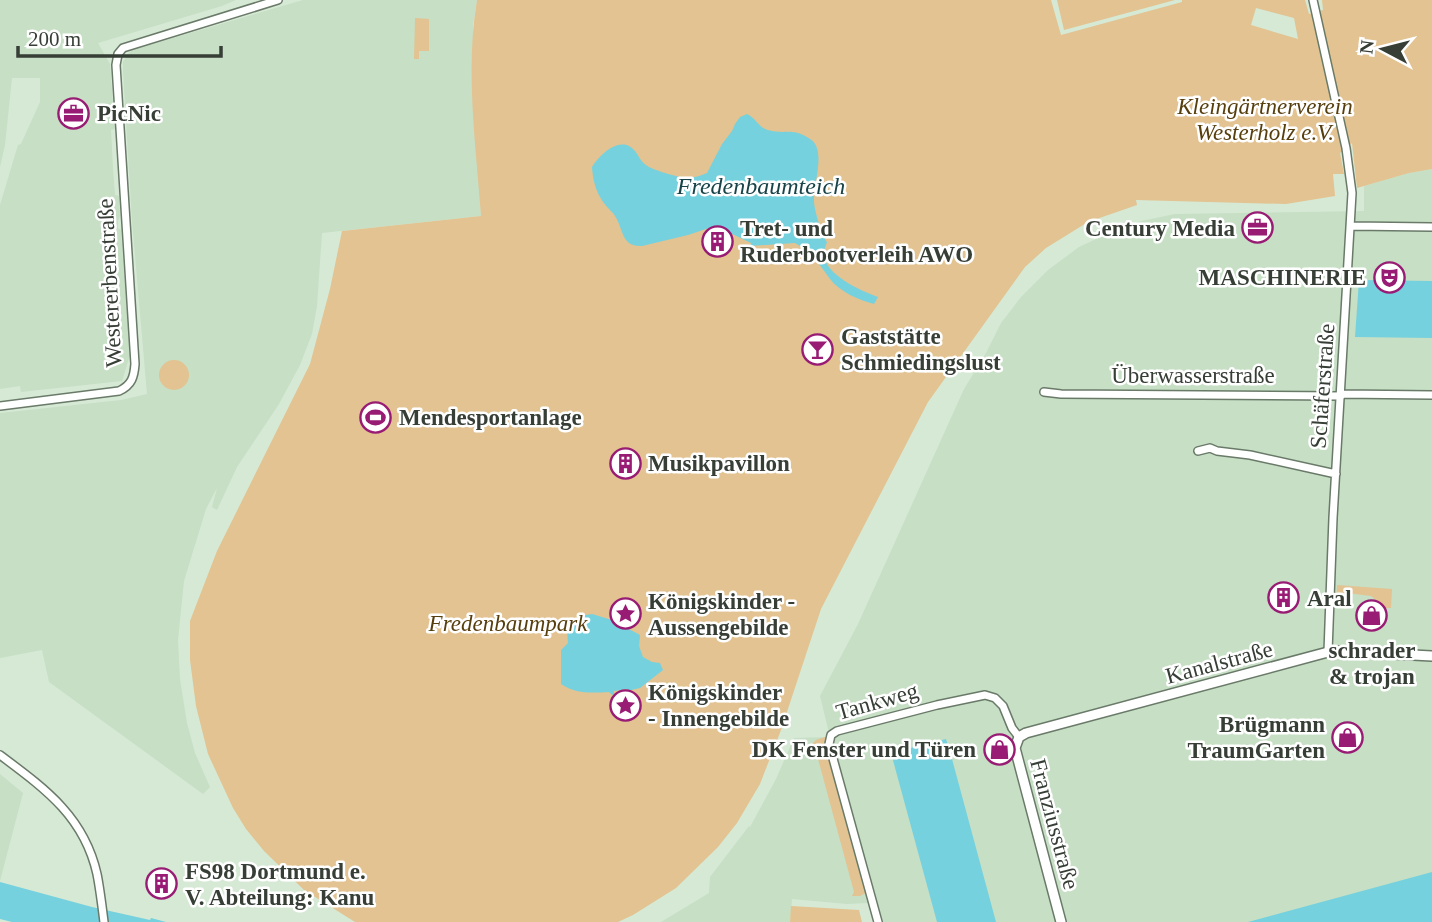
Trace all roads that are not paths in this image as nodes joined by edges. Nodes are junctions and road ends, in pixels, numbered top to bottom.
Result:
1 (278, 0) edge
2 (1313, 0) edge
3 (1351, 226) junction
4 (1432, 227) edge
5 (1044, 392) dead end
6 (1341, 395) junction
7 (1432, 395) edge
8 (0, 406) edge
9 (1198, 451) dead end
10 (1336, 474) junction
11 (1328, 652) junction
12 (1432, 656) edge
13 (1019, 737) junction
14 (0, 755) edge
15 (104, 922) edge
16 (878, 922) edge
17 (1061, 922) edge

1 - 8 street, Westererbenstraße
2 - 3 street, Schäferstraße
3 - 4 street
3 - 6 street, Schäferstraße
5 - 6 street, Überwasserstraße
6 - 7 street, Überwasserstraße
6 - 10 street, Schäferstraße
9 - 10 street
10 - 11 street, Schäferstraße
11 - 12 main road, Kanalstraße
11 - 13 main road, Kanalstraße
13 - 16 street, Tankweg
13 - 17 main road, Franziusstraße
14 - 15 street

